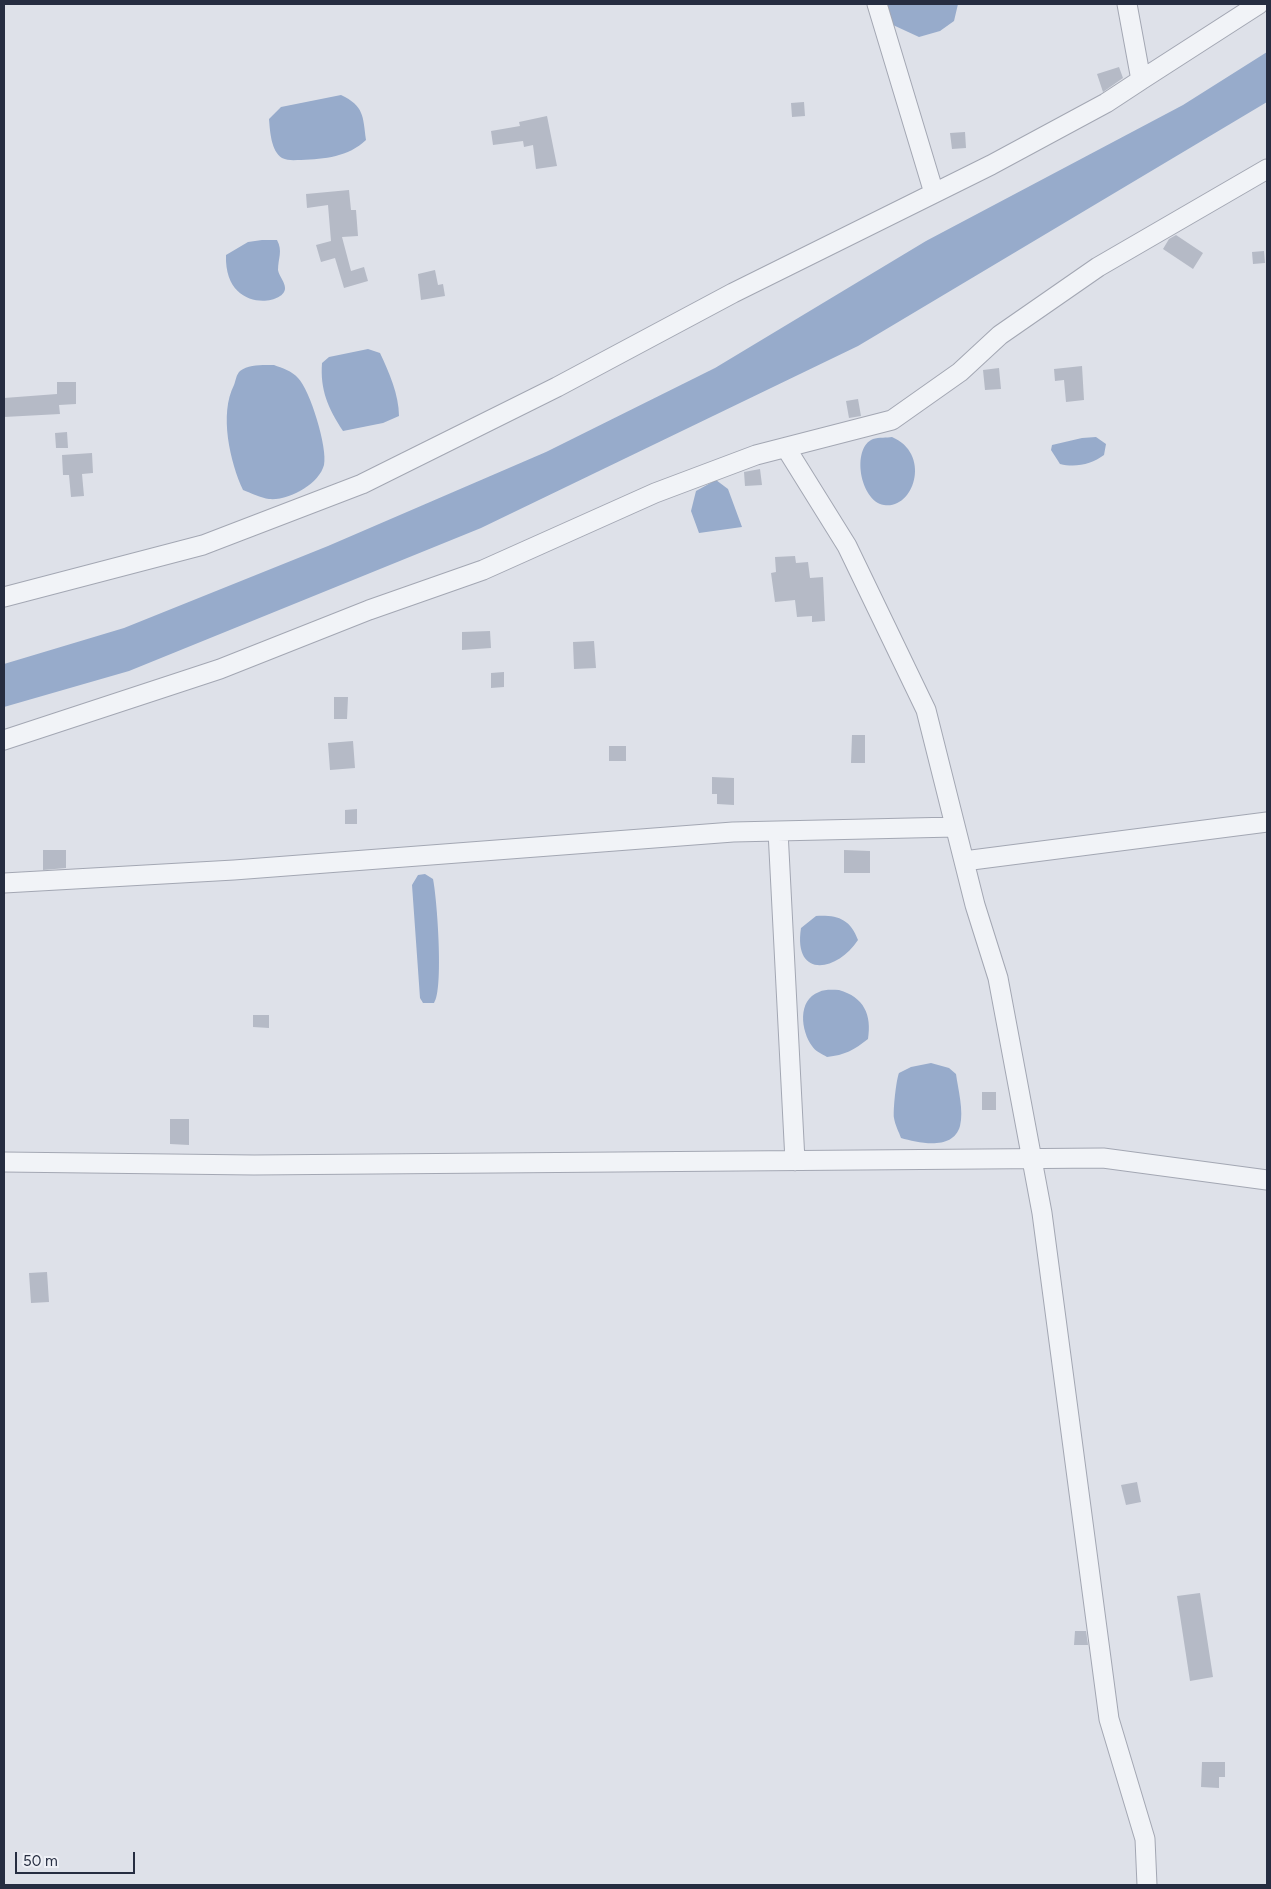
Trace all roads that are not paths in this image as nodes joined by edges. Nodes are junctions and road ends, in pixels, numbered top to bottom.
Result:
1 (877, 4) edge
2 (1127, 4) edge
3 (1259, 4) edge
4 (1140, 80) junction
5 (1267, 169) edge
6 (934, 193) junction
7 (786, 448) junction
8 (4, 597) edge
9 (4, 740) edge
10 (1267, 822) edge
11 (955, 827) junction
12 (778, 831) junction
13 (964, 861) junction
14 (4, 883) edge
15 (1032, 1159) junction
16 (795, 1161) junction
17 (4, 1162) edge
18 (1267, 1180) edge
19 (1148, 1885) edge

1 - 6 street
2 - 4 street
3 - 4 street
4 - 6 street
5 - 7 street
6 - 8 street
7 - 9 street
7 - 11 street
10 - 13 street
11 - 12 street
11 - 13 street
12 - 14 street
12 - 16 street
13 - 15 street
15 - 16 street
15 - 18 street
15 - 19 street
16 - 17 street

